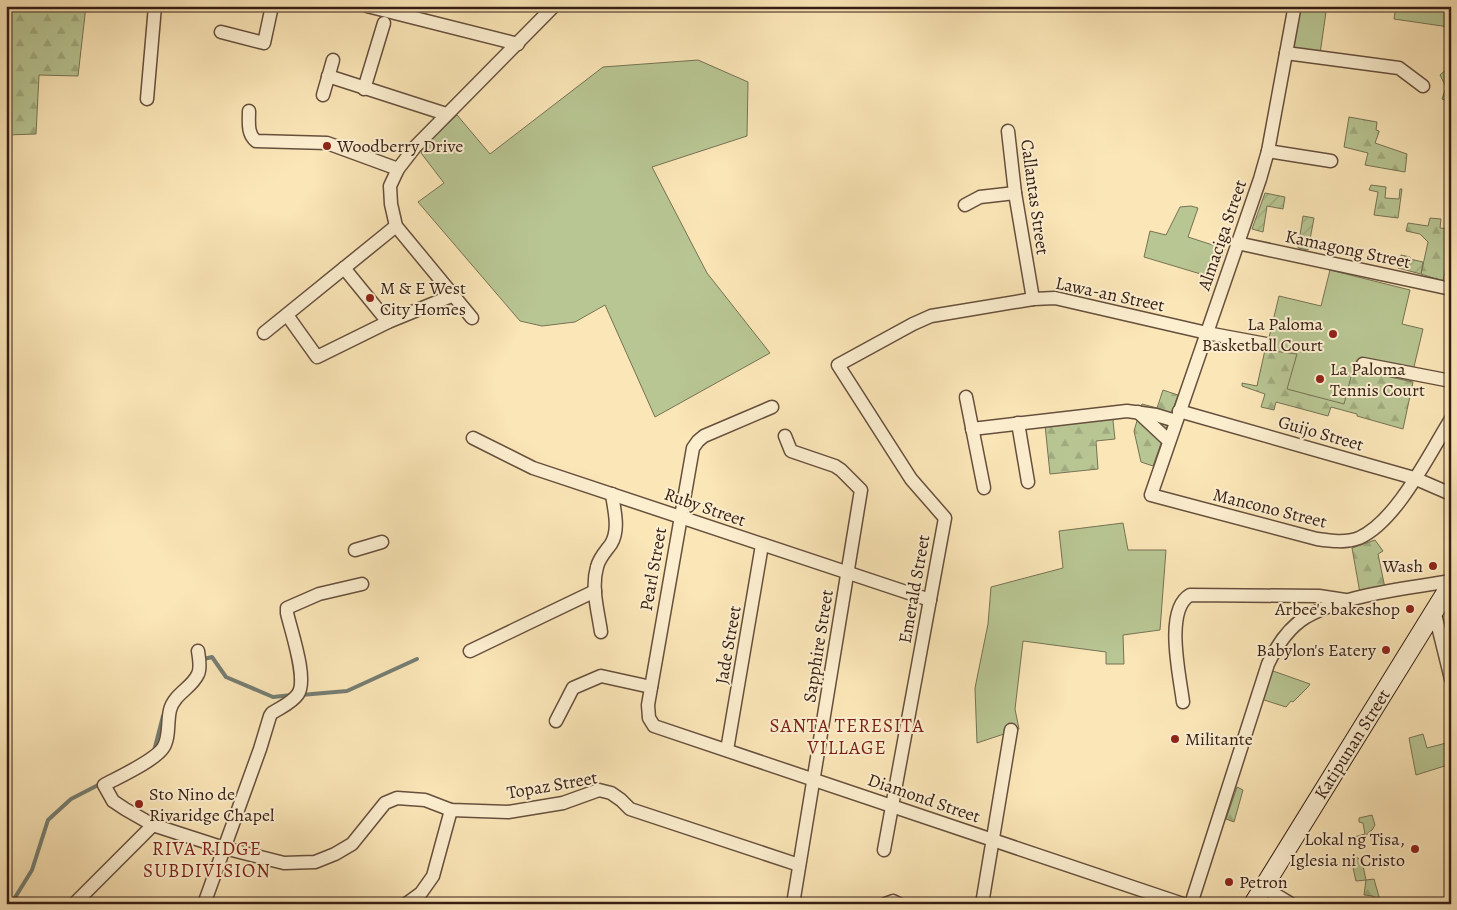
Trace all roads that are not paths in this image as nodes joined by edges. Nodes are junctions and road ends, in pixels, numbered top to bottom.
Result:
1 (155, 6) edge
2 (272, 6) edge
3 (367, 6) edge
4 (554, 6) edge
5 (1294, 10) dead end
6 (384, 23) dead end
7 (221, 32) dead end
8 (518, 44) junction
9 (1286, 53) junction
10 (333, 60) dead end
11 (328, 76) junction
12 (1423, 86) dead end
13 (364, 89) junction
14 (322, 95) dead end
15 (147, 99) dead end
16 (249, 111) dead end
17 (446, 114) junction
18 (1008, 131) dead end
19 (1268, 151) junction
20 (1331, 161) dead end
21 (398, 169) junction
22 (1015, 193) junction
23 (964, 205) dead end
24 (396, 226) junction
25 (1238, 243) junction
26 (344, 268) junction
27 (1451, 289) edge
28 (454, 295) junction
29 (1033, 299) junction
30 (287, 315) junction
31 (472, 318) dead end
32 (388, 322) junction
33 (264, 333) dead end
34 (1206, 333) junction
35 (1266, 344) dead end
36 (1363, 364) dead end
37 (838, 365) joint
38 (1451, 382) edge
39 (966, 397) dead end
40 (772, 407) dead end
41 (1138, 412) junction
42 (1178, 416) junction
43 (1451, 419) edge
44 (1018, 423) junction
45 (972, 429) junction
46 (784, 436) dead end
47 (472, 438) dead end
48 (1169, 441) junction
49 (1414, 478) junction
50 (1028, 482) dead end
51 (984, 488) dead end
52 (612, 494) junction
53 (1150, 494) joint
54 (1451, 494) edge
55 (680, 517) junction
56 (382, 542) dead end
57 (762, 545) junction
58 (355, 550) dead end
59 (847, 572) junction
60 (1451, 582) edge
61 (362, 584) dead end
62 (595, 591) junction
63 (930, 600) junction
64 (1345, 600) junction
65 (1434, 610) junction
66 (601, 632) dead end
67 (470, 650) dead end
68 (198, 654) dead end
69 (1451, 679) edge
70 (651, 687) junction
71 (1183, 702) dead end
72 (556, 721) dead end
73 (654, 726) joint
74 (1011, 730) dead end
75 (727, 750) junction
76 (813, 779) junction
77 (892, 806) junction
78 (451, 810) junction
79 (153, 825) junction
80 (993, 840) junction
81 (224, 848) junction
82 (884, 850) dead end
83 (799, 865) junction
84 (1263, 887) junction
85 (74, 904) edge
86 (204, 904) edge
87 (406, 904) edge
88 (793, 904) edge
89 (885, 904) edge
90 (899, 904) edge
91 (982, 904) edge
92 (1183, 904) edge
93 (1191, 904) edge
94 (1253, 904) edge
95 (1291, 904) edge

1 - 15 street
2 - 7 street
3 - 8 street
4 - 8 street
5 - 9 street, Almaciga Street
6 - 13 street
8 - 17 street
9 - 12 street
9 - 19 street, Almaciga Street
10 - 11 street
11 - 13 street
11 - 14 street
13 - 17 street
16 - 21 street
17 - 21 street
18 - 22 street, Callantas Street
19 - 20 street
19 - 25 street, Almaciga Street
21 - 24 street
22 - 23 street
22 - 29 street, Callantas Street
24 - 26 street
24 - 28 street
25 - 27 street, Kamagong Street
25 - 34 street, Almaciga Street
26 - 30 street
26 - 32 street
28 - 31 street
28 - 32 street
29 - 34 street, Lawa-an Street
29 - 37 street, Lawa-an Street
30 - 32 street
30 - 33 street
34 - 35 street, Lawa-an Street
34 - 42 street, Almaciga Street
36 - 38 street
37 - 63 street, Emerald Street
39 - 45 street
40 - 55 street, Pearl Street
41 - 42 street, Guijo Street
41 - 44 street, Guijo Street
41 - 48 street
42 - 48 street, Almaciga Street
42 - 49 street, Guijo Street
43 - 49 street, Mancono Street
44 - 45 street, Guijo Street
44 - 50 street
45 - 51 street
46 - 59 street, Sapphire Street
47 - 52 street, Ruby Street
48 - 53 street, Almaciga Street
49 - 53 street, Mancono Street
49 - 54 street, Guijo Street
52 - 55 street, Ruby Street
52 - 62 street
55 - 57 street, Ruby Street
55 - 70 street, Pearl Street
56 - 58 street
57 - 59 street, Ruby Street
57 - 75 street, Jade Street
59 - 63 street, Ruby Street
59 - 76 street, Sapphire Street
60 - 64 street
60 - 65 main road, Katipunan Street
61 - 81 street
62 - 66 street
62 - 67 street
63 - 77 street, Emerald Street
64 - 71 street
64 - 93 street
65 - 69 street
65 - 84 main road, Katipunan Street
68 - 79 street, Topaz Street
70 - 72 street
70 - 73 street, Pearl Street
73 - 75 street, Diamond Street
74 - 80 street
75 - 76 street, Diamond Street
76 - 77 street, Diamond Street
76 - 83 street, Sapphire Street
77 - 80 street, Diamond Street
77 - 82 street, Emerald Street
78 - 81 street, Topaz Street
78 - 83 street, Topaz Street
78 - 87 street
79 - 81 street, Topaz Street
79 - 85 street
80 - 91 street
80 - 92 street, Diamond Street
81 - 86 street
83 - 88 street, Sapphire Street
84 - 94 main road, Katipunan Street
84 - 95 street
89 - 90 street

